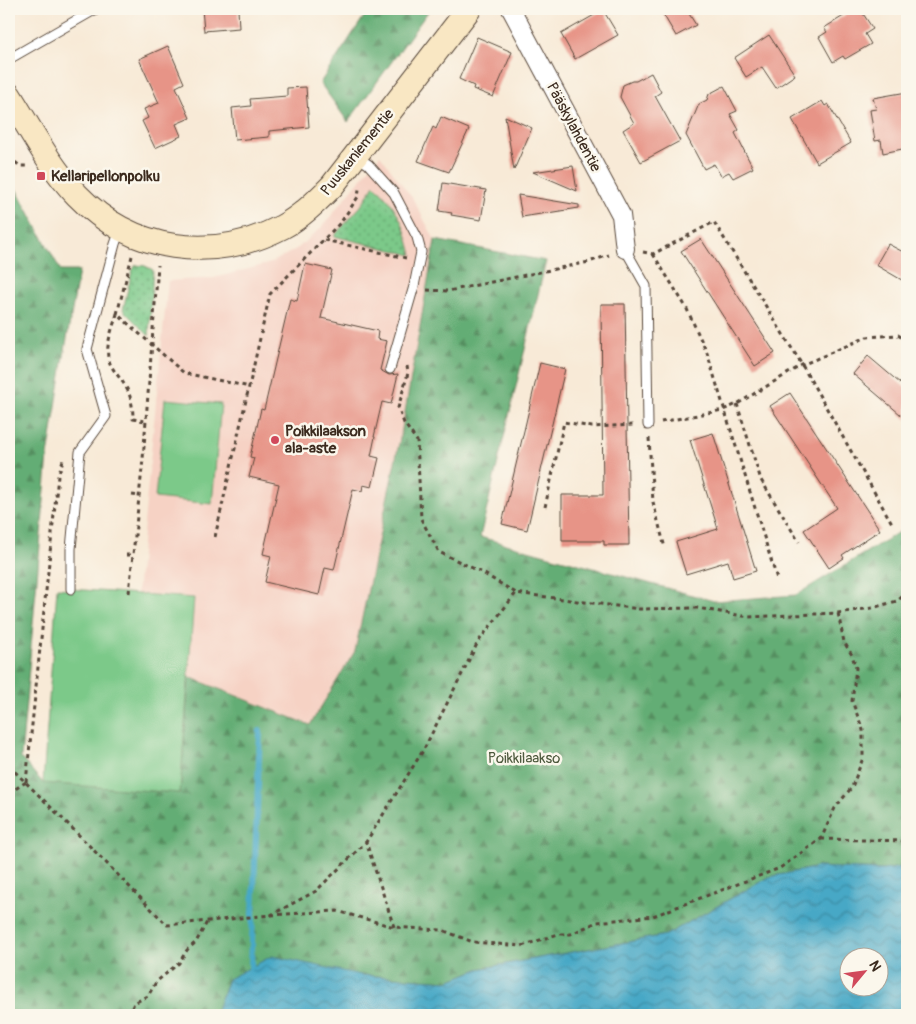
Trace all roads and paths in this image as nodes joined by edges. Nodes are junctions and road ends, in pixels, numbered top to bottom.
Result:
1 (96, 9) edge
2 (469, 9) edge
3 (511, 9) edge
4 (9, 59) edge
5 (9, 95) edge
6 (355, 156) junction
7 (359, 183) dead end
8 (120, 230) junction
9 (323, 240) junction
10 (625, 249) junction
11 (134, 251) dead end
12 (653, 254) junction
13 (158, 260) dead end
14 (419, 261) junction
15 (414, 286) junction
16 (117, 314) junction
17 (400, 336) junction
18 (907, 341) edge
19 (151, 346) junction
20 (802, 365) junction
21 (390, 369) dead end
22 (250, 387) junction
23 (737, 404) junction
24 (723, 410) junction
25 (146, 421) junction
26 (648, 425) junction
27 (63, 458) dead end
28 (132, 495) dead end
29 (139, 496) junction
30 (545, 507) dead end
31 (892, 525) dead end
32 (216, 538) dead end
33 (799, 542) dead end
34 (665, 548) dead end
35 (126, 555) dead end
36 (133, 556) junction
37 (777, 578) dead end
38 (71, 589) dead end
39 (129, 593) dead end
40 (907, 593) edge
41 (516, 594) junction
42 (838, 613) junction
43 (9, 766) edge
44 (26, 782) junction
45 (9, 792) edge
46 (821, 839) junction
47 (907, 841) edge
48 (366, 842) junction
49 (270, 915) junction
50 (207, 922) junction
51 (394, 927) junction
52 (129, 1015) edge

1 - 4 lane
2 - 6 street, Puuskaniementie
3 - 10 street, Pääskylahdentie
5 - 8 street, Puuskaniementie
6 - 8 street, Puuskaniementie
6 - 14 lane
7 - 9 path
8 - 38 lane
9 - 14 path
9 - 22 path
10 - 12 path
10 - 15 path
10 - 26 lane
11 - 16 path
12 - 20 path
12 - 24 path
13 - 19 path
14 - 15 lane
15 - 17 lane
16 - 19 path
16 - 25 path
17 - 21 lane
17 - 41 path
18 - 20 path
19 - 22 path
19 - 25 path
20 - 23 path
20 - 31 path
22 - 32 path
23 - 24 path
23 - 33 path
24 - 26 path
24 - 37 path
25 - 29 path
26 - 30 path
26 - 34 path
27 - 44 path
28 - 29 path
29 - 36 path
35 - 36 path
36 - 39 path
40 - 42 path
41 - 42 path
41 - 48 path
42 - 46 path
43 - 44 path
44 - 45 path
44 - 50 path
46 - 47 path
46 - 51 path
48 - 49 path
48 - 51 path
49 - 50 path
49 - 51 path
50 - 52 path

